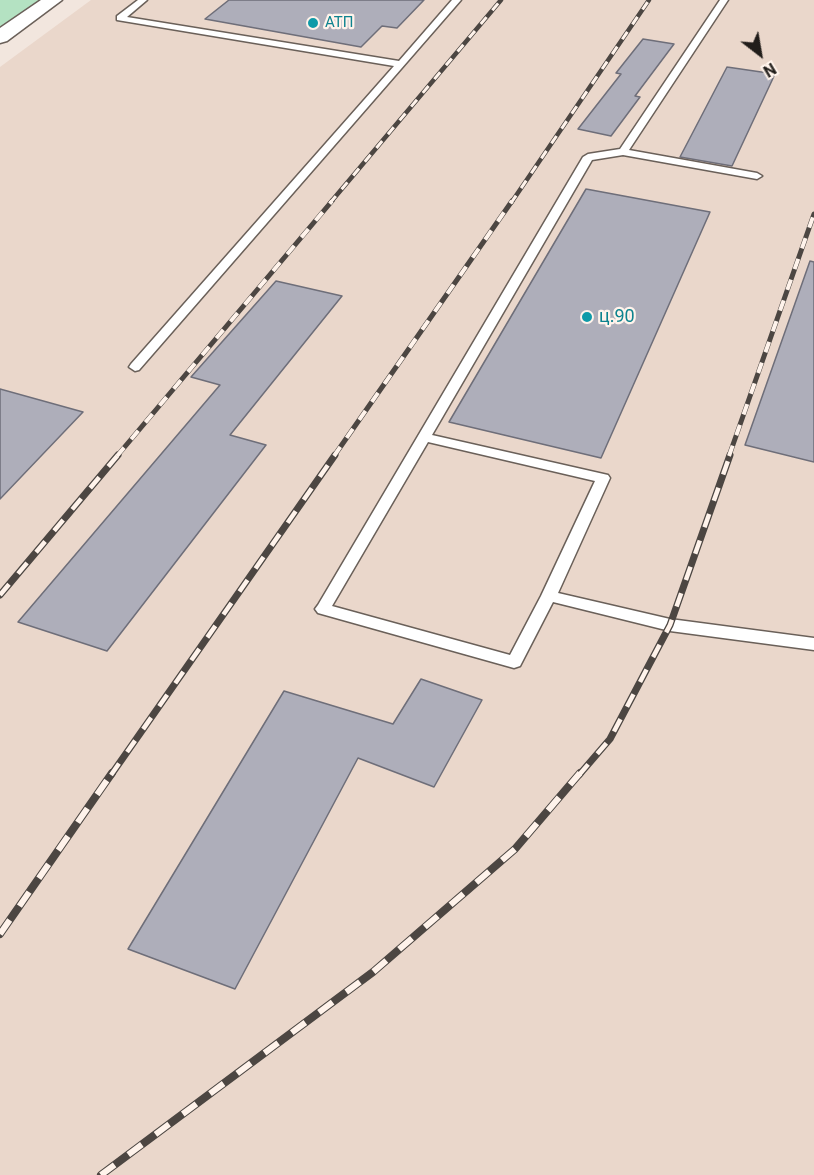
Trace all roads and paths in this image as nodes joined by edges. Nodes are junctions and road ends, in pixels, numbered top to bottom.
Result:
1 (53, 0) edge
2 (143, 0) edge
3 (457, 0) edge
4 (724, 0) edge
5 (0, 37) edge
6 (401, 64) junction
7 (623, 152) junction
8 (757, 176) dead end
9 (135, 368) dead end
10 (424, 437) junction
11 (549, 596) junction
12 (814, 644) edge

1 - 5 main road
2 - 6 lane
3 - 6 lane
4 - 7 lane
6 - 9 lane
7 - 8 lane
7 - 10 lane
10 - 11 lane
10 - 11 lane
11 - 12 lane

